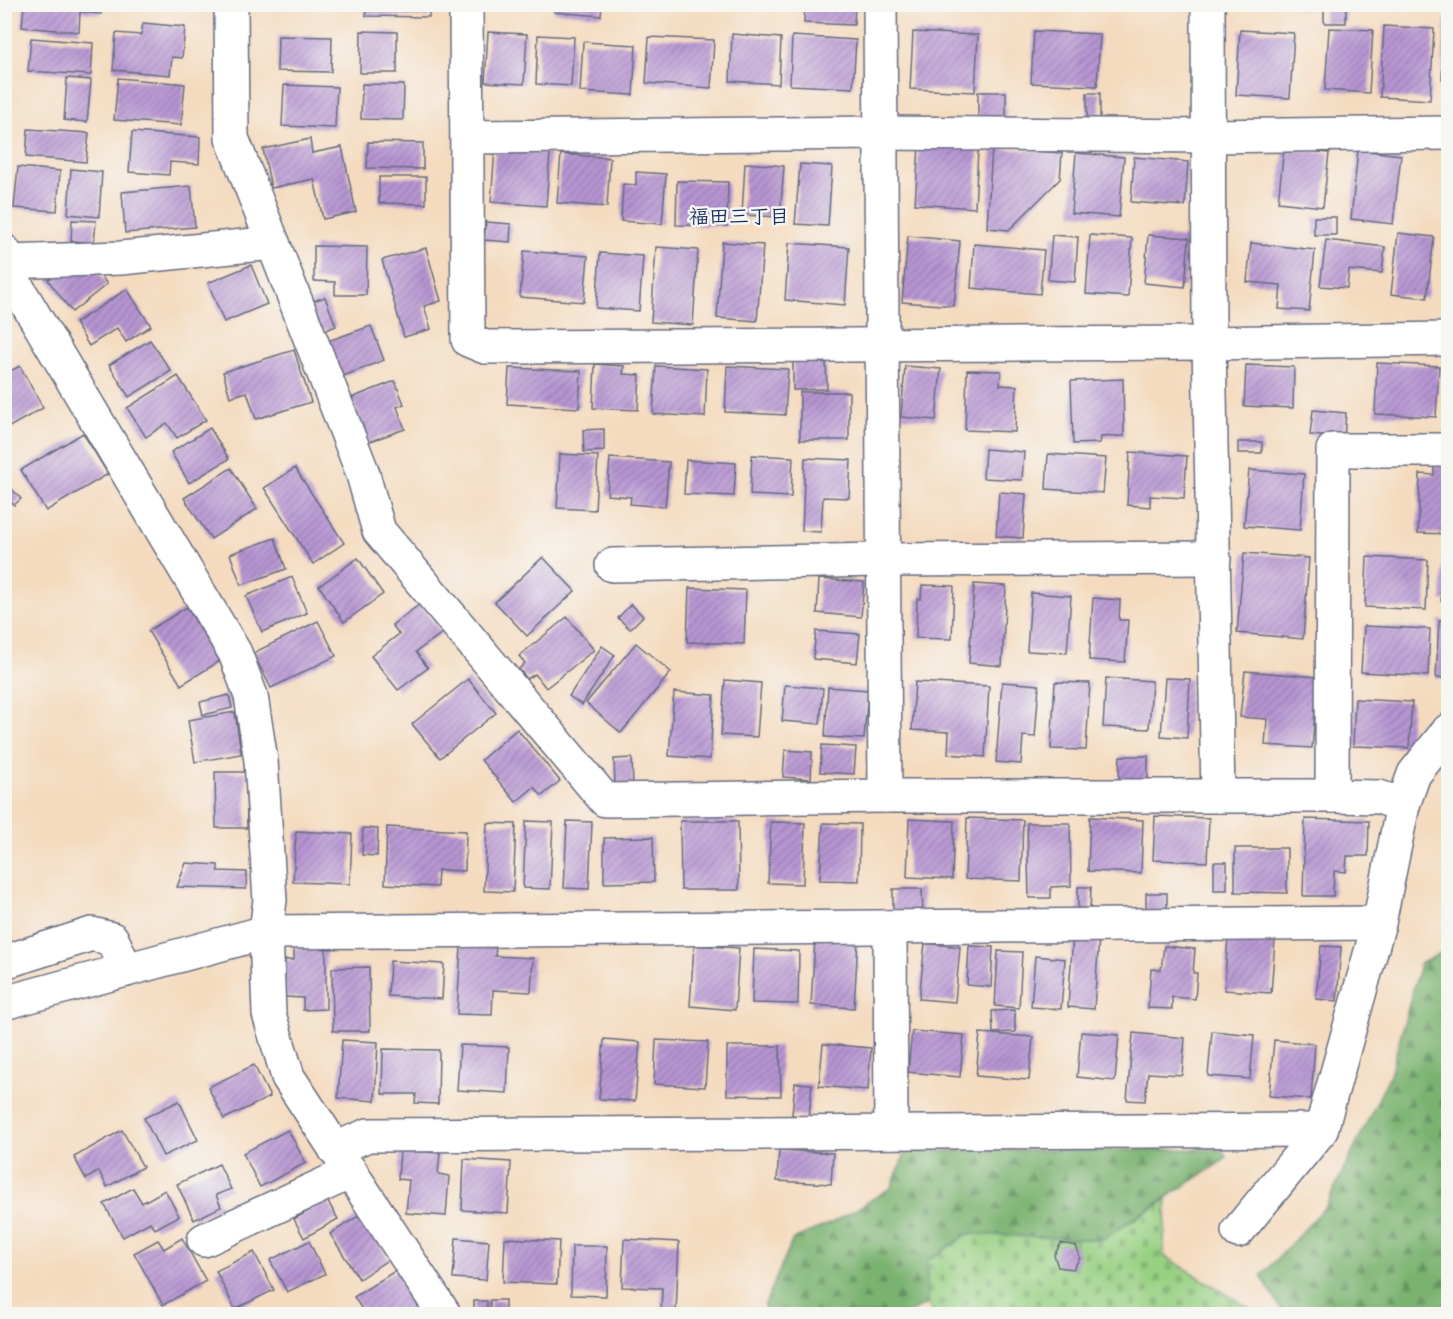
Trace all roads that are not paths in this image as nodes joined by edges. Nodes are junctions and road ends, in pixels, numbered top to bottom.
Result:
1 (231, 4) edge
2 (466, 4) edge
3 (880, 4) edge
4 (1208, 4) edge
5 (880, 133) junction
6 (1449, 133) edge
7 (1209, 136) junction
8 (467, 137) junction
9 (273, 243) junction
10 (6, 256) edge
11 (1449, 339) edge
12 (1209, 343) junction
13 (882, 345) junction
14 (1449, 450) edge
15 (1214, 558) junction
16 (882, 560) junction
17 (612, 565) dead end
18 (1449, 731) edge
19 (885, 796) junction
20 (1218, 796) junction
21 (1332, 796) junction
22 (1403, 805) junction
23 (1379, 923) junction
24 (890, 927) junction
25 (266, 932) junction
26 (4, 962) edge
27 (126, 970) junction
28 (4, 1003) edge
29 (1321, 1130) junction
30 (891, 1132) junction
31 (343, 1161) junction
32 (1238, 1231) dead end
33 (204, 1240) dead end
34 (444, 1314) edge

1 - 9 street
2 - 8 street
3 - 5 street
4 - 7 street
5 - 7 street
5 - 8 street
5 - 13 street
6 - 7 street
7 - 12 street
8 - 13 street
9 - 10 street
9 - 19 street
10 - 25 street
11 - 12 street
12 - 13 street
12 - 15 street
13 - 16 street
14 - 21 street
15 - 16 street
15 - 20 street
16 - 17 street
16 - 19 street
18 - 22 street
19 - 20 street
20 - 21 street
21 - 22 street
22 - 23 street
23 - 24 street
23 - 29 street
24 - 25 street
24 - 30 street
25 - 27 street
25 - 31 street
26 - 27 street
27 - 28 street
29 - 30 street
29 - 32 street
30 - 31 street
31 - 33 street
31 - 34 street

